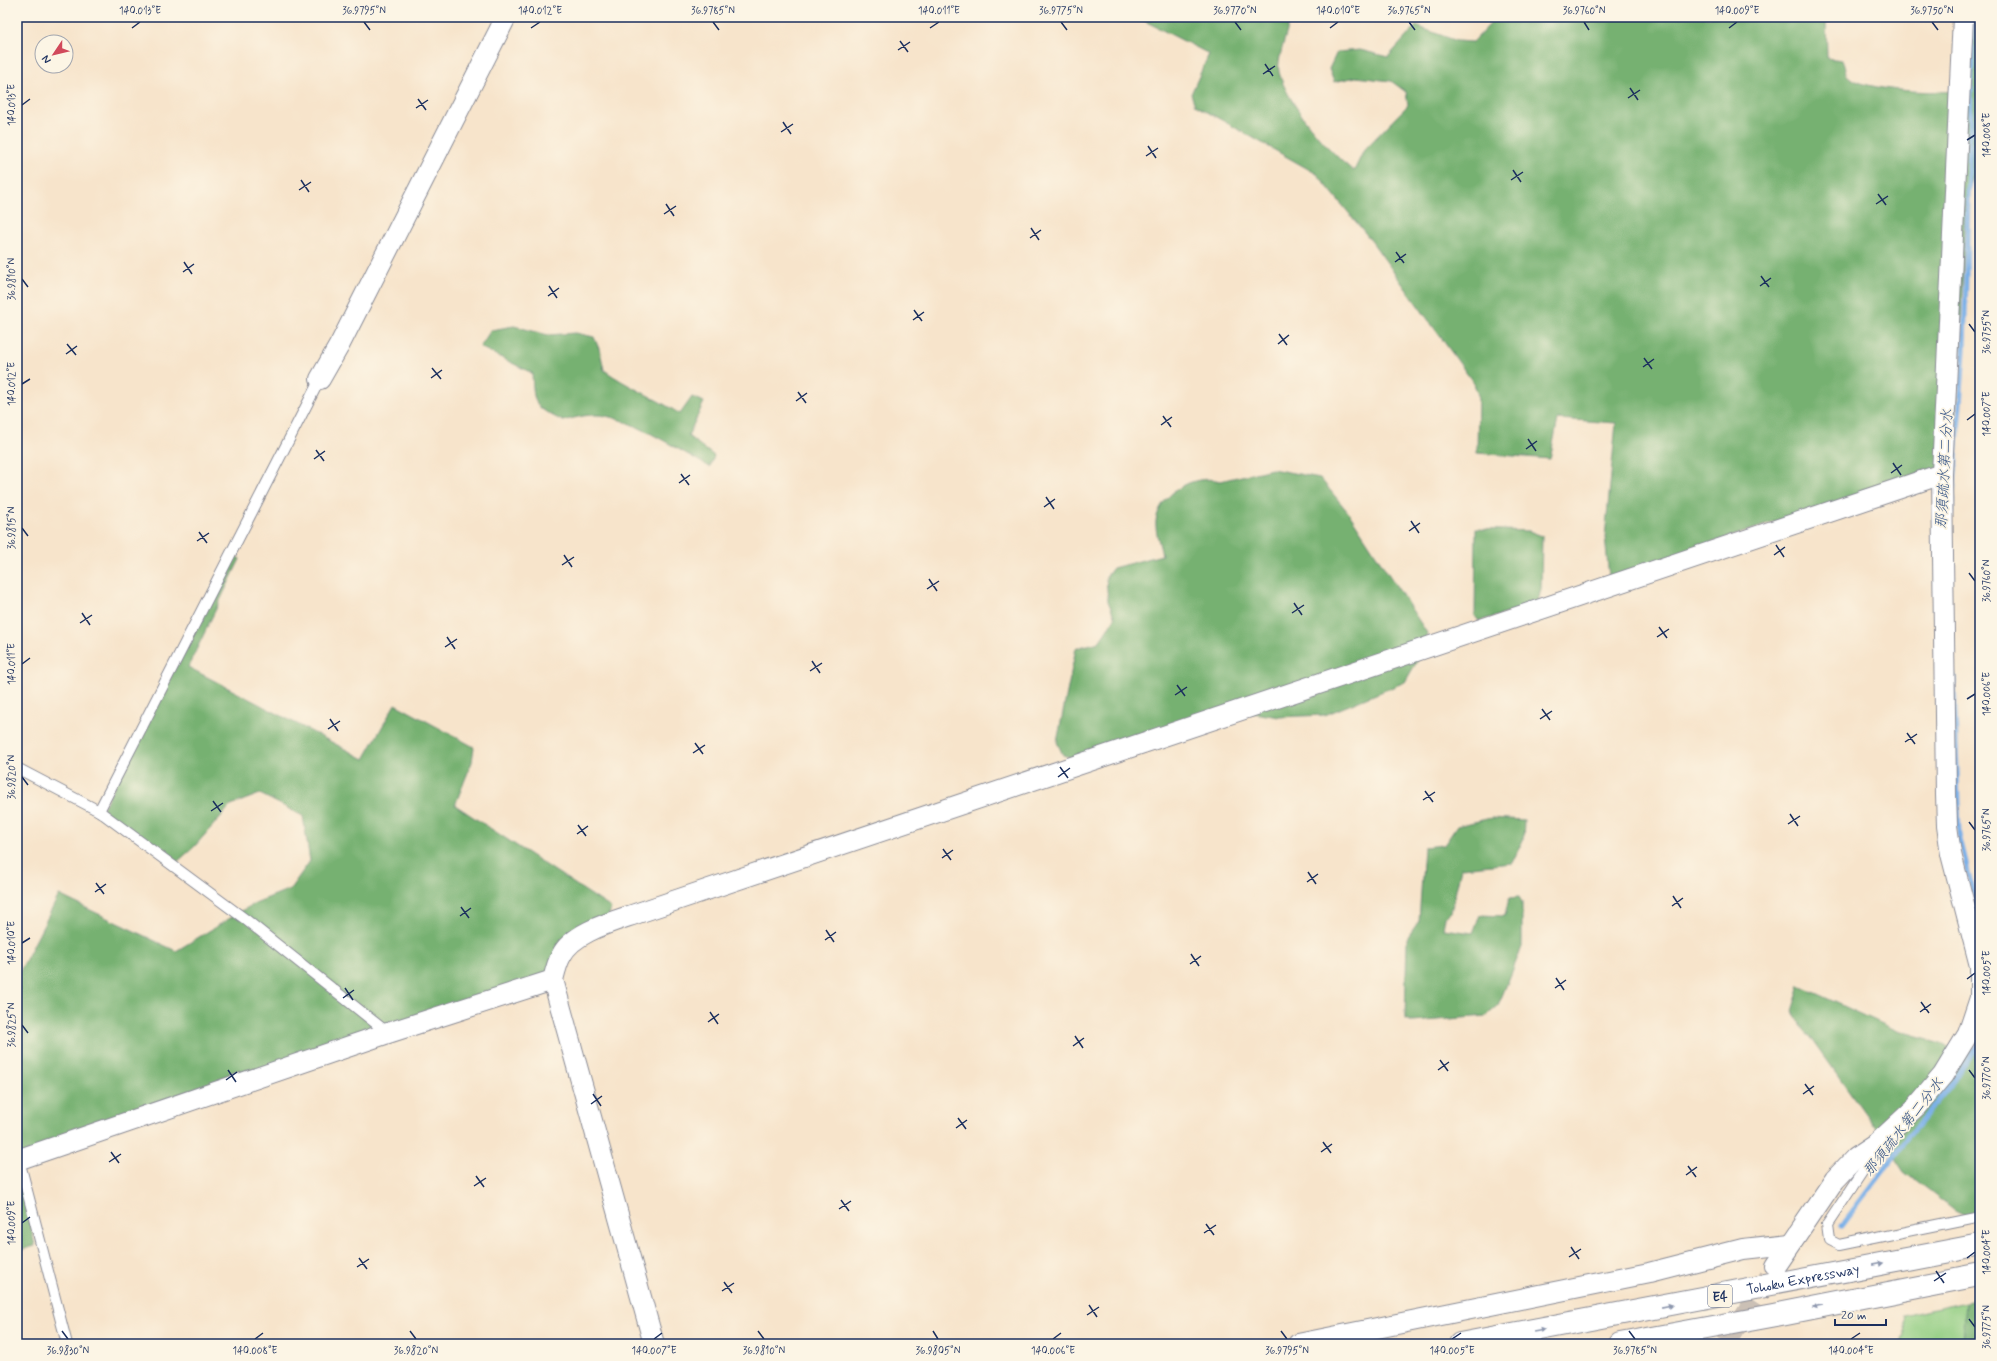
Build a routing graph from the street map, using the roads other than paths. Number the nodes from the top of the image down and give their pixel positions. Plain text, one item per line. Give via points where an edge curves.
1 (506, 17) edge
2 (1963, 17) edge
3 (320, 379) joint
4 (1942, 474) junction
5 (17, 768) edge
6 (100, 810) junction
7 (553, 980) junction
8 (388, 1033) junction
9 (1876, 1144) junction
10 (18, 1160) edge
11 (1980, 1216) edge
12 (1789, 1244) junction
13 (1980, 1245) edge
14 (1776, 1266) tunnel mouth
15 (1980, 1275) edge
16 (66, 1344) edge
17 (654, 1344) edge
18 (1298, 1344) edge
19 (1460, 1344) edge
20 (1620, 1344) edge

1 - 3 street
2 - 4 street
3 - 6 lane
4 - 7 street via 602,926 581,936 568,946 561,956
4 - 9 street via 1947,826 1951,854 1980,966 1980,998 1968,1034 1942,1075 1916,1107
5 - 6 lane
6 - 8 lane via 245,919
7 - 8 street
7 - 17 street
8 - 10 street
9 - 11 lane via 1868,1163 1827,1225 1829,1240 1838,1245
9 - 12 street via 1855,1158 1836,1179
10 - 16 lane
12 - 14 street
12 - 18 street via 1743,1249 1649,1273
19 -> 13 highway, Tohoku Expressway / E4
15 -> 20 highway, Tohoku Expressway / E4

